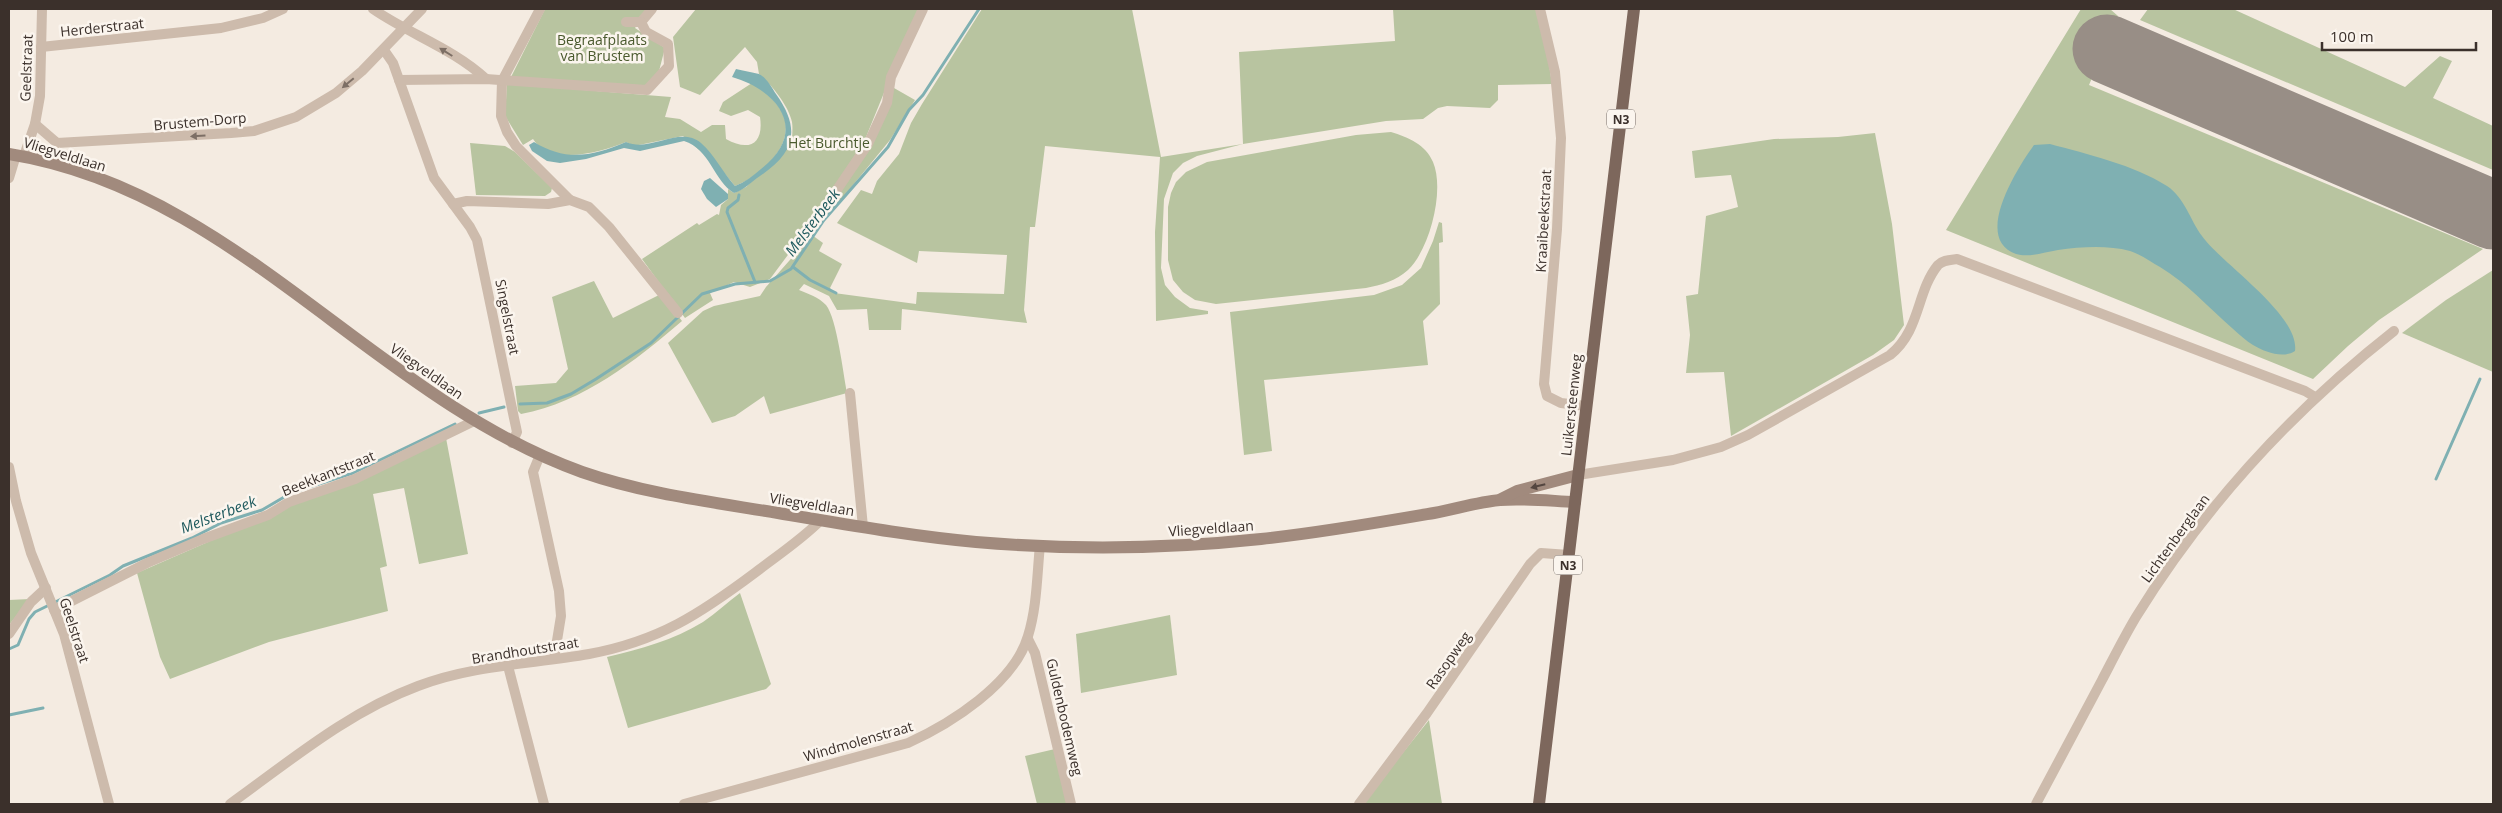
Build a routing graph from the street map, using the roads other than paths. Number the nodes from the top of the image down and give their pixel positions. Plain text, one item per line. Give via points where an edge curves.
1 (42, 9) edge
2 (283, 9) edge
3 (373, 9) edge
4 (422, 9) edge
5 (540, 9) edge
6 (652, 9) edge
7 (923, 9) edge
8 (1540, 9) edge
9 (1634, 9) edge
10 (626, 22) dead end
11 (642, 22) junction
12 (405, 27) junction
13 (41, 47) junction
14 (384, 50) junction
15 (486, 79) junction
16 (399, 80) junction
17 (502, 81) junction
18 (35, 124) junction
19 (16, 155) edge
20 (9, 178) edge
21 (570, 200) junction
22 (453, 204) junction
23 (800, 244) dead end
24 (678, 313) dead end
25 (2394, 331) dead end
26 (850, 393) dead end
27 (2315, 397) junction
28 (1586, 406) junction
29 (474, 421) junction
30 (512, 443) junction
31 (540, 455) junction
32 (9, 467) edge
33 (1578, 475) junction
34 (1499, 500) junction
35 (1575, 502) junction
36 (821, 520) junction
37 (863, 527) junction
38 (1040, 545) junction
39 (1569, 555) junction
40 (46, 588) junction
41 (52, 604) junction
42 (9, 634) edge
43 (1028, 639) junction
44 (554, 659) junction
45 (508, 666) junction
46 (109, 804) edge
47 (230, 804) edge
48 (544, 804) edge
49 (684, 804) edge
50 (1071, 804) edge
51 (1359, 804) edge
52 (1539, 804) edge
53 (2036, 804) edge

1 - 13 street, Geelstraat
2 - 13 street, Herderstraat via 263,18 221,28
3 - 12 street
4 - 12 street, Brustem-Dorp
5 - 17 street
6 - 11 street
7 - 23 street via 891,77 887,103 878,124
8 - 28 street, Kraaibeekstraat via 1555,72 1561,138 1544,384 1547,396 1561,403
9 - 28 main road, Luikersteenweg / N3
10 - 11 street
11 - 17 street via 646,32 668,44 669,66 647,90
12 - 14 street, Brustem-Dorp
15 -> 12 street
13 - 18 street, Geelstraat via 40,96
14 - 16 street, Singelstraat
14 -> 18 street, Brustem-Dorp via 320,104 296,117 254,131 57,143
15 - 16 street
15 - 17 street
16 - 22 street, Singelstraat via 434,178
17 - 21 street via 501,116 507,132 516,146
18 - 19 street, Geelstraat
19 - 20 street, Geelstraat
19 - 29 main road, Vliegveldlaan via 62,166 105,182 210,232
21 - 22 street via 548,204 467,201
21 - 24 street via 589,207 609,227
22 - 30 street, Singelstraat via 470,227 481,252 517,432
25 - 27 street, Lichtenberglaan
26 - 37 street, Vliegveldlaan
27 - 33 street via 1957,259 1939,265 1909,333 1890,355 1748,435 1706,451 1649,465
27 - 53 street, Lichtenberglaan via 2243,471 2174,558 2135,618
28 - 33 main road, Luikersteenweg / N3
29 - 30 main road, Vliegveldlaan
29 - 41 street, Beekkantstraat via 355,479 289,502 268,515 203,539
30 - 31 main road, Vliegveldlaan
31 - 36 main road, Vliegveldlaan via 639,489
31 - 44 street via 533,472 559,591 560,616
32 - 40 street, Geelstraat via 29,544
33 -> 34 main road, Vliegveldlaan via 1517,491
33 - 35 main road, Luikersteenweg / N3
34 - 35 main road, Vliegveldlaan
34 - 38 main road, Vliegveldlaan via 1335,530 1232,542 1112,547
35 - 39 main road, Luikersteenweg / N3
36 - 37 main road, Vliegveldlaan
36 - 44 street, Brandhoutstraat via 806,535 691,618 627,646
37 - 38 main road, Vliegveldlaan via 971,541
38 - 43 street, Windmolenstraat
39 - 51 street, Rasopweg via 1541,553 1530,564 1427,713
39 - 52 main road, Luikersteenweg / N3
40 - 41 street, Geelstraat
40 - 42 street via 31,602
41 - 46 street, Geelstraat via 64,634
43 - 49 street, Windmolenstraat via 1012,666 996,684 942,728 870,755
43 - 50 street, Guldenbodemweg via 1035,652
44 - 45 street, Brandhoutstraat
45 - 47 street, Brandhoutstraat via 420,685 377,704 333,730
45 - 48 street

